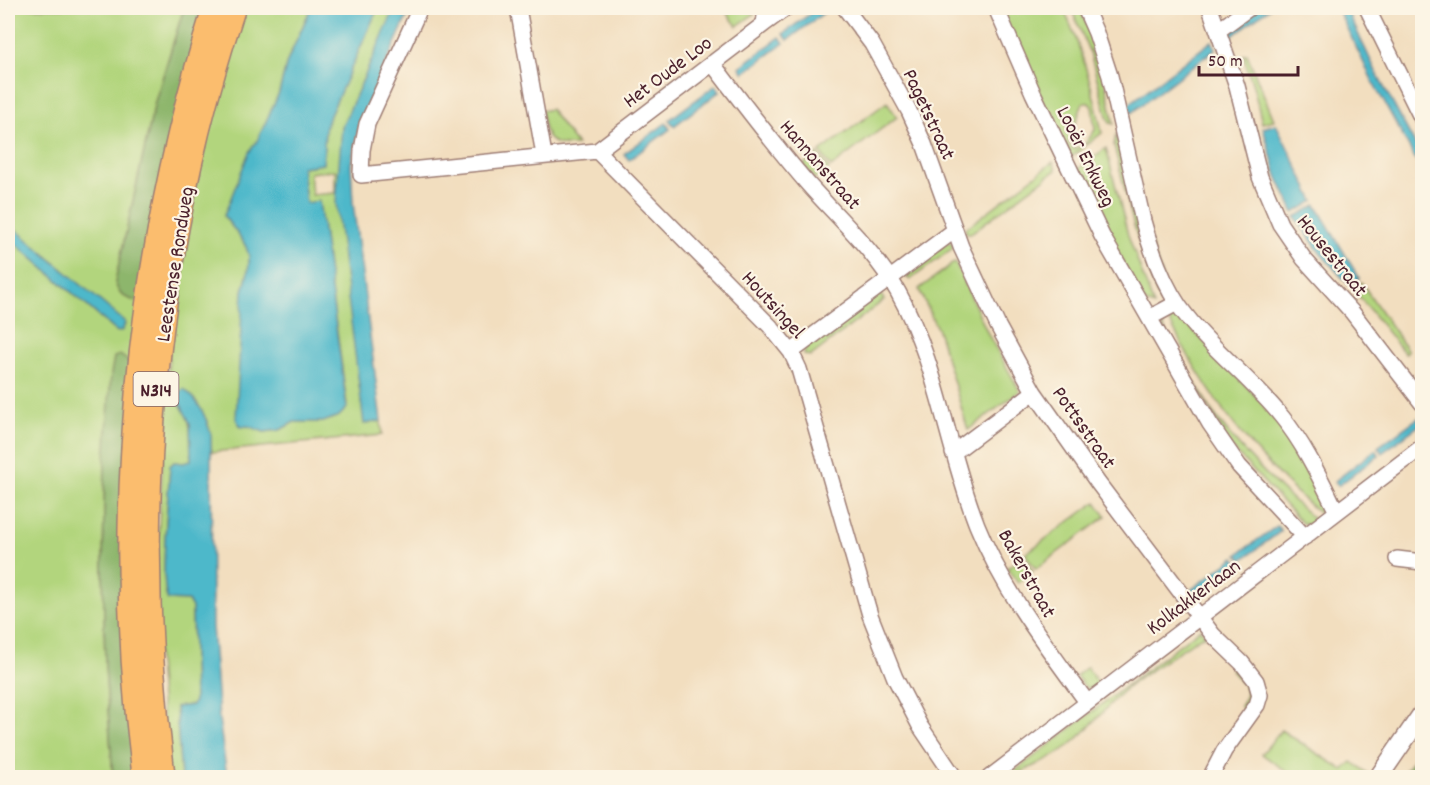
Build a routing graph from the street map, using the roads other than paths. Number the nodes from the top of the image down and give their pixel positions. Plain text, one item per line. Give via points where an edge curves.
1 (215, 8) edge
2 (233, 8) edge
3 (420, 8) edge
4 (518, 8) edge
5 (766, 8) edge
6 (786, 8) edge
7 (845, 8) edge
8 (996, 8) edge
9 (1085, 8) edge
10 (1210, 8) edge
11 (1249, 8) edge
12 (1366, 8) edge
13 (764, 24) junction
14 (1219, 30) junction
15 (712, 63) junction
16 (1422, 119) edge
17 (597, 151) junction
18 (543, 155) junction
19 (955, 230) junction
20 (961, 247) joint
21 (890, 279) junction
22 (899, 293) joint
23 (1177, 303) junction
24 (1149, 318) junction
25 (791, 352) junction
26 (1034, 392) junction
27 (1422, 403) edge
28 (1422, 447) edge
29 (953, 453) junction
30 (1337, 512) junction
31 (1305, 537) junction
32 (1397, 559) dead end
33 (1422, 562) edge
34 (1199, 617) junction
35 (1087, 702) junction
36 (1422, 714) edge
37 (145, 777) edge
38 (163, 777) edge
39 (955, 777) edge
40 (989, 777) edge
41 (1210, 777) edge
42 (1378, 777) edge

1 - 37 main road, Leestense Rondweg / N314 via 190,90 167,190 139,376 132,474 131,592
2 - 38 main road, Leestense Rondweg / N314 via 189,172 168,285 154,400 148,589
3 - 18 street via 367,124 361,175
4 - 18 street
5 - 13 street
6 - 13 street, Het Oude Loo
7 - 19 street, Pagetstraat via 872,44 909,111
8 - 24 street, Looër Enkweg via 1084,200
9 - 23 street, Looër Enkweg via 1110,76 1149,243
10 - 14 street, Housestraat
11 - 14 street
12 - 16 street
13 - 15 street, Het Oude Loo
14 - 27 street, Housestraat via 1260,177 1280,224
15 - 17 street, Het Oude Loo
15 - 21 street, Hannanstraat via 787,160
17 - 18 street
17 - 25 street, Houtsingel
19 - 20 street, Pagetstraat
19 - 21 street
20 - 26 street, Pottsstraat
21 - 22 street, Hannanstraat
21 - 25 street
22 - 29 street, Bakerstraat via 926,356
23 - 24 street
23 - 30 street, Looër Enkweg via 1284,419
24 - 31 street, Looër Enkweg via 1225,447
25 - 39 street, Houtsingel via 870,615 895,678 920,726
26 - 29 street
26 - 34 street, Pottsstraat
28 - 30 street, Kolkakkerlaan
29 - 35 street, Bakerstraat via 977,525 998,568 1034,629
30 - 31 street, Kolkakkerlaan
31 - 34 street, Kolkakkerlaan
32 - 33 street
34 - 35 street, Kolkakkerlaan
34 - 41 street, Pottsstraat via 1250,671 1260,695
35 - 40 street, Kolkakkerlaan
36 - 42 street

